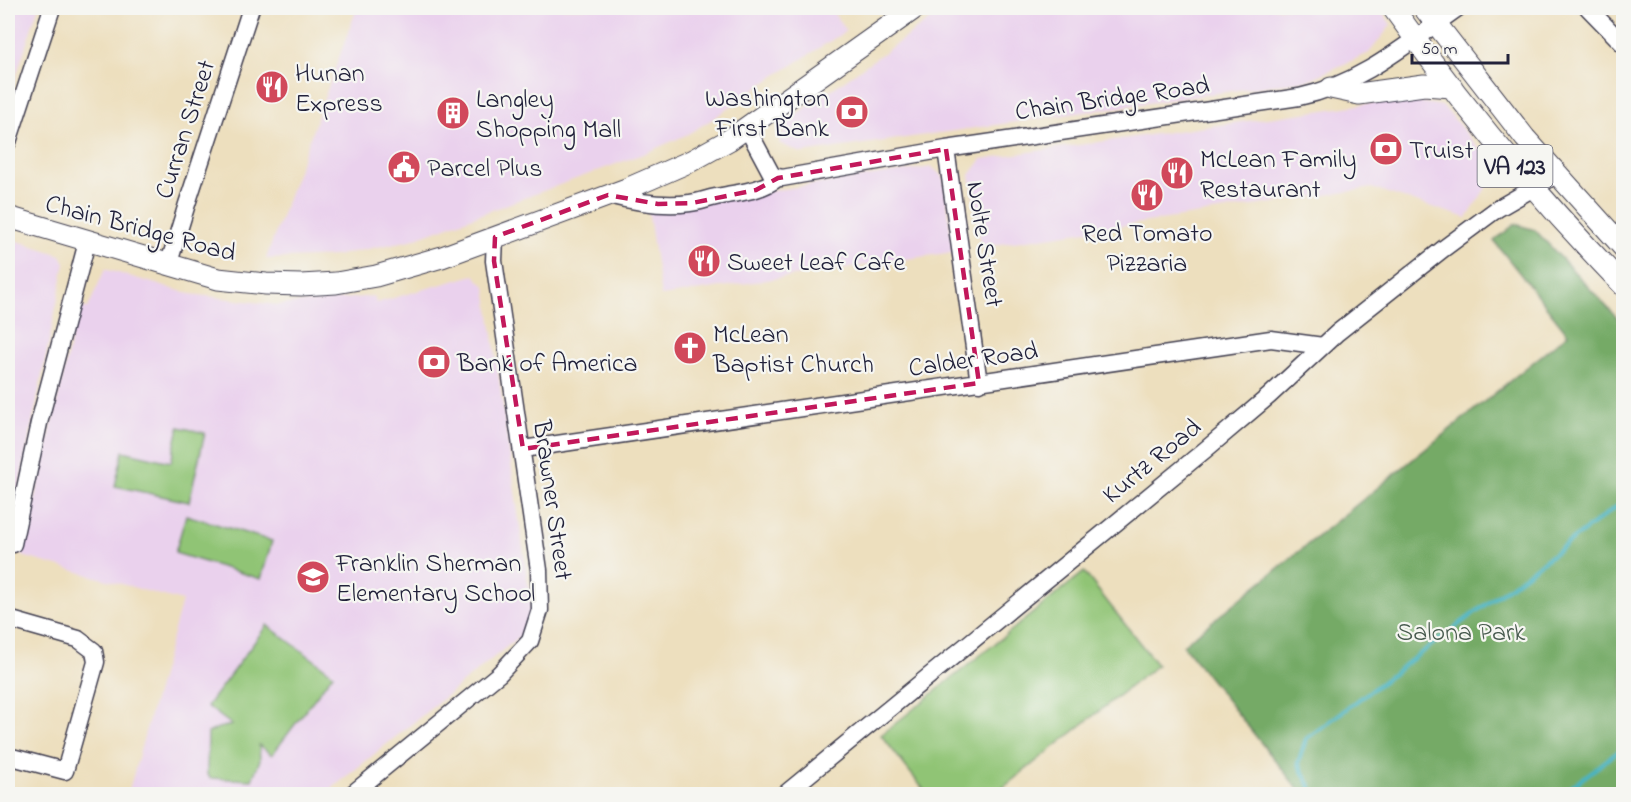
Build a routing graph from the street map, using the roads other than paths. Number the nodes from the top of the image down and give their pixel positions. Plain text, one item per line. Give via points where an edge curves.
1 (52, 8) edge
2 (251, 8) edge
3 (915, 8) edge
4 (1393, 8) edge
5 (1458, 8) edge
6 (1588, 8) edge
7 (1430, 15) edge
8 (1415, 38) junction
9 (1623, 45) edge
10 (1452, 87) junction
11 (1331, 88) junction
12 (747, 128) junction
13 (8, 142) edge
14 (946, 149) junction
15 (1556, 175) junction
16 (778, 178) junction
17 (1534, 188) junction
18 (608, 195) junction
19 (8, 218) edge
20 (495, 237) junction
21 (87, 242) junction
22 (1623, 248) edge
23 (168, 266) junction
24 (1623, 286) edge
25 (1323, 346) junction
26 (979, 383) junction
27 (523, 449) junction
28 (8, 543) edge
29 (8, 619) edge
30 (8, 756) edge
31 (369, 790) edge
32 (352, 795) edge
33 (785, 795) edge

1 - 13 street
2 - 23 street, Curran Street
3 - 12 main road, Chain Bridge Road
4 - 8 main road, VA 123
5 - 7 street, Chain Bridge Road
6 - 9 street
7 - 8 street, Chain Bridge Road
7 - 15 main road, VA 123
8 - 10 main road, VA 123
8 - 11 street, Chain Bridge Road via 1369,71
10 - 11 main road via 1419,85 1359,94
10 - 17 main road, VA 123
11 - 14 street, Chain Bridge Road via 1299,97
12 - 16 street via 771,173
12 - 18 main road, Chain Bridge Road via 684,165
14 - 16 street, Chain Bridge Road
14 - 26 street, Nolte Street
15 - 17 street, Kurtz Road
15 - 22 main road, VA 123
16 - 18 street, Chain Bridge Road via 756,190 698,201 658,204
17 - 24 main road, VA 123
17 - 25 street, Kurtz Road via 1473,225
18 - 20 main road, Chain Bridge Road
19 - 21 main road, Chain Bridge Road
20 - 23 main road, Chain Bridge Road via 403,269 319,284 233,281
20 - 27 street, Brawner Street via 495,261
21 - 23 main road, Chain Bridge Road
21 - 28 street via 39,423 13,544
25 - 26 street, Calder Road via 1271,339
25 - 33 street, Kurtz Road via 1205,450
26 - 27 street, Calder Road
27 - 31 street, Brawner Street via 541,593 530,641 499,674 404,751
29 - 30 street via 78,639 94,651 96,662 65,771
31 - 32 street, Brawner Street

